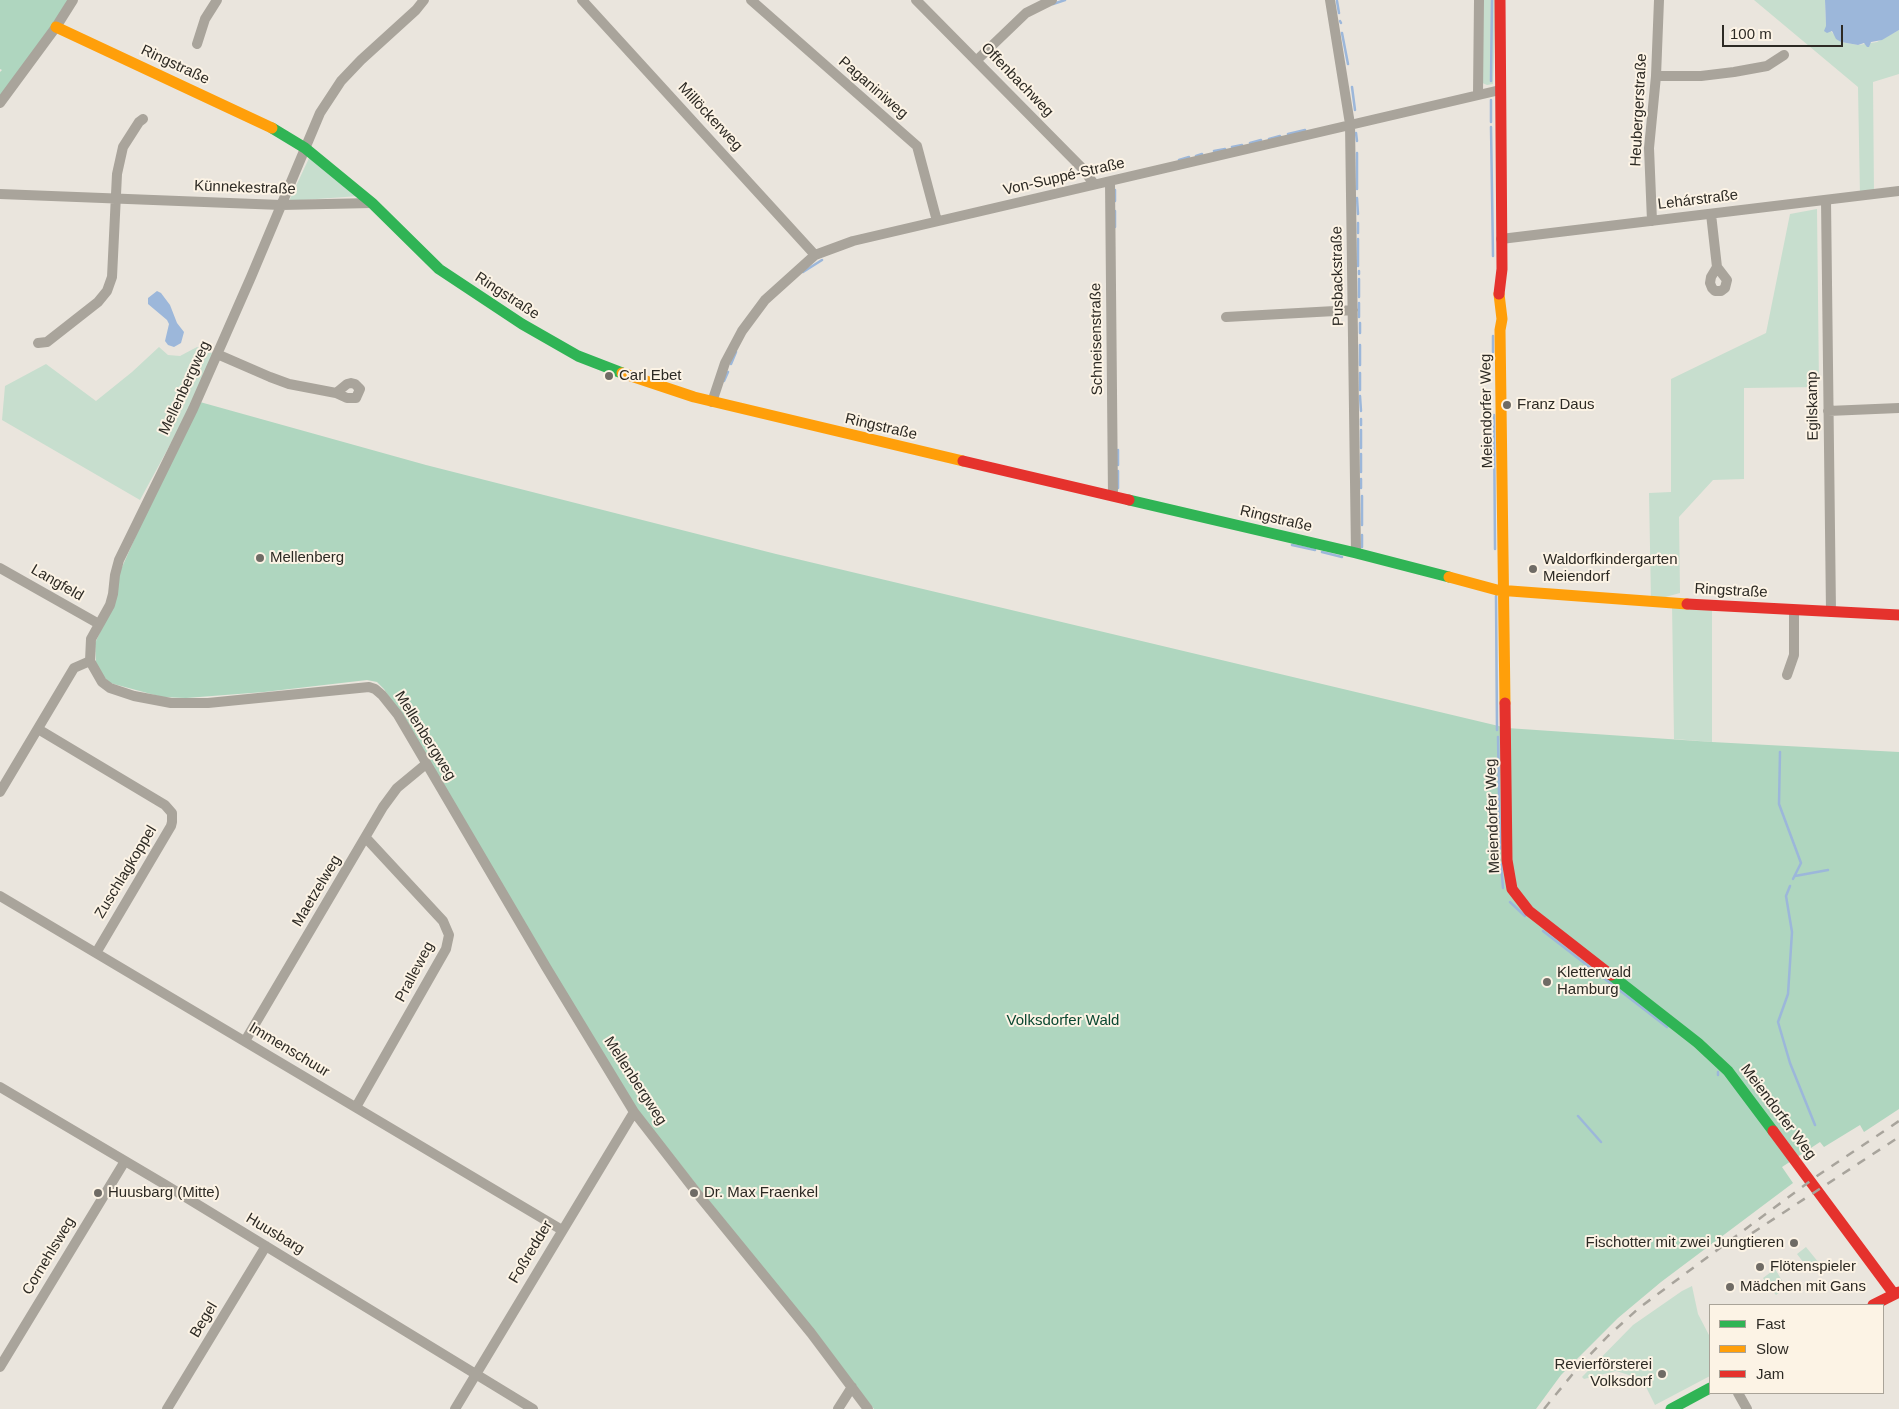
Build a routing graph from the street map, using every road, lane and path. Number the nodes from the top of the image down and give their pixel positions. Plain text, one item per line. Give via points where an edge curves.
1 (72, 0) edge
2 (217, 0) edge
3 (424, 0) edge
4 (582, 0) edge
5 (751, 0) edge
6 (916, 0) edge
7 (1052, 0) edge
8 (1330, 0) edge
9 (1479, 0) edge
10 (1500, 0) edge
11 (1659, 0) edge
12 (56, 27) junction
13 (197, 44) dead end
14 (1784, 55) dead end
15 (977, 60) junction
16 (1656, 76) junction
17 (1500, 90) junction
18 (1478, 94) junction
19 (0, 103) edge
20 (143, 120) dead end
21 (1350, 124) junction
22 (305, 148) junction
23 (1110, 182) junction
24 (1094, 184) junction
25 (1899, 191) edge
26 (0, 194) edge
27 (116, 198) junction
28 (1826, 200) junction
29 (372, 203) junction
30 (280, 205) junction
31 (1710, 214) junction
32 (1652, 221) junction
33 (937, 222) junction
34 (1501, 239) junction
35 (816, 254) junction
36 (1717, 266) dead end
37 (1353, 310) junction
38 (1226, 317) dead end
39 (38, 343) dead end
40 (217, 354) junction
41 (336, 393) dead end
42 (712, 402) junction
43 (1899, 408) edge
44 (1828, 412) junction
45 (1113, 496) junction
46 (1356, 554) junction
47 (0, 568) edge
48 (1503, 591) junction
49 (1794, 610) junction
50 (1831, 612) junction
51 (1899, 615) edge
52 (99, 624) junction
53 (90, 661) junction
54 (1787, 675) dead end
55 (38, 729) junction
56 (426, 764) junction
57 (0, 792) edge
58 (366, 838) junction
59 (0, 896) edge
60 (96, 952) junction
61 (245, 1042) junction
62 (0, 1087) edge
63 (356, 1107) junction
64 (634, 1112) junction
65 (124, 1161) junction
66 (562, 1230) junction
67 (266, 1246) junction
68 (1897, 1293) edge
69 (1875, 1304) edge
70 (0, 1367) edge
71 (476, 1375) junction
72 (852, 1387) junction
73 (1709, 1389) edge
74 (1739, 1394) edge
75 (167, 1409) edge
76 (455, 1409) edge
77 (533, 1409) edge
78 (838, 1409) edge
79 (868, 1409) edge
80 (1671, 1409) edge
81 (1747, 1409) edge

1 - 12 street
2 - 13 street via 205,19
3 - 22 street, Mellenbergweg via 341,81 320,113
4 - 35 street, Millöckerweg
5 - 33 street, Paganiniweg via 917,146
6 - 15 street, Offenbachweg
7 - 15 street via 1026,13
8 - 21 street, Pusbackstraße
9 - 18 street
10 - 17 street, Meiendorfer Weg
11 - 16 street, Heubergerstraße
12 - 19 street
12 - 22 street, Ringstraße via 223,104
14 - 16 street via 1767,66 1734,72
15 - 24 street, Offenbachweg
16 - 32 street, Heubergerstraße via 1649,148
17 - 18 street, Von-Suppé-Straße
17 - 34 street, Meiendorfer Weg
18 - 21 street, Von-Suppé-Straße
20 - 27 street via 123,147
21 - 23 street, Von-Suppé-Straße
21 - 37 street, Pusbackstraße
22 - 29 street, Ringstraße
22 - 30 street, Mellenbergweg
23 - 24 street, Von-Suppé-Straße
23 - 45 street, Schneisenstraße
24 - 33 street, Von-Suppé-Straße
25 - 28 street, Lehárstraße
26 - 27 street, Künnekestraße
27 - 30 street, Künnekestraße
27 - 39 street via 112,277 107,291 98,302 47,342
28 - 31 street, Lehárstraße
28 - 44 street, Egilskamp
29 - 30 street, Künnekestraße
29 - 42 street, Ringstraße via 439,269 522,324 578,356
30 - 40 street, Mellenbergweg
31 - 32 street, Lehárstraße
31 - 36 street
32 - 34 street, Lehárstraße
33 - 35 street, Von-Suppé-Straße via 854,241
34 - 48 street, Meiendorfer Weg via 1501,254 1491,296 1500,330
35 - 42 street, Von-Suppé-Straße via 765,300 742,331 725,363
37 - 38 street
37 - 46 street, Pusbackstraße
40 - 41 street via 289,384
40 - 52 street, Mellenbergweg via 119,560 110,605
42 - 45 street, Ringstraße
43 - 44 street
44 - 50 street, Egilskamp
45 - 46 street, Ringstraße
46 - 48 street, Ringstraße
47 - 52 street, Langfeld
48 - 49 street, Ringstraße
48 - 68 street, Meiendorfer Weg via 1507,860 1512,889 1529,911 1698,1043 1728,1071
49 - 50 street, Ringstraße
49 - 54 street via 1794,655
50 - 51 street, Ringstraße
52 - 53 street, Mellenbergweg via 91,639
53 - 55 street via 74,668
53 - 56 street, Mellenbergweg via 102,682 110,688 171,703 208,703 369,686 382,695 398,715
55 - 57 street
55 - 60 street, Zuschlagkoppel via 165,805 172,813 171,826
56 - 58 street, Maetzelweg via 397,788
56 - 64 street, Mellenbergweg
58 - 61 street, Maetzelweg
58 - 63 street, Pralleweg via 443,921 449,935 446,949
59 - 60 street, Immenschuur
60 - 61 street, Immenschuur
61 - 63 street, Immenschuur
62 - 65 street, Huusbarg
63 - 66 street, Immenschuur
64 - 66 street, Foßredder
64 - 72 street, Mellenbergweg
65 - 67 street, Huusbarg
65 - 70 street, Cornehlsweg
66 - 71 street, Foßredder
67 - 71 street, Huusbarg
67 - 75 street, Begel
68 - 69 street
71 - 76 street, Foßredder
71 - 77 street, Huusbarg
72 - 78 street
72 - 79 street, Mellenbergweg
73 - 80 street
74 - 81 street

